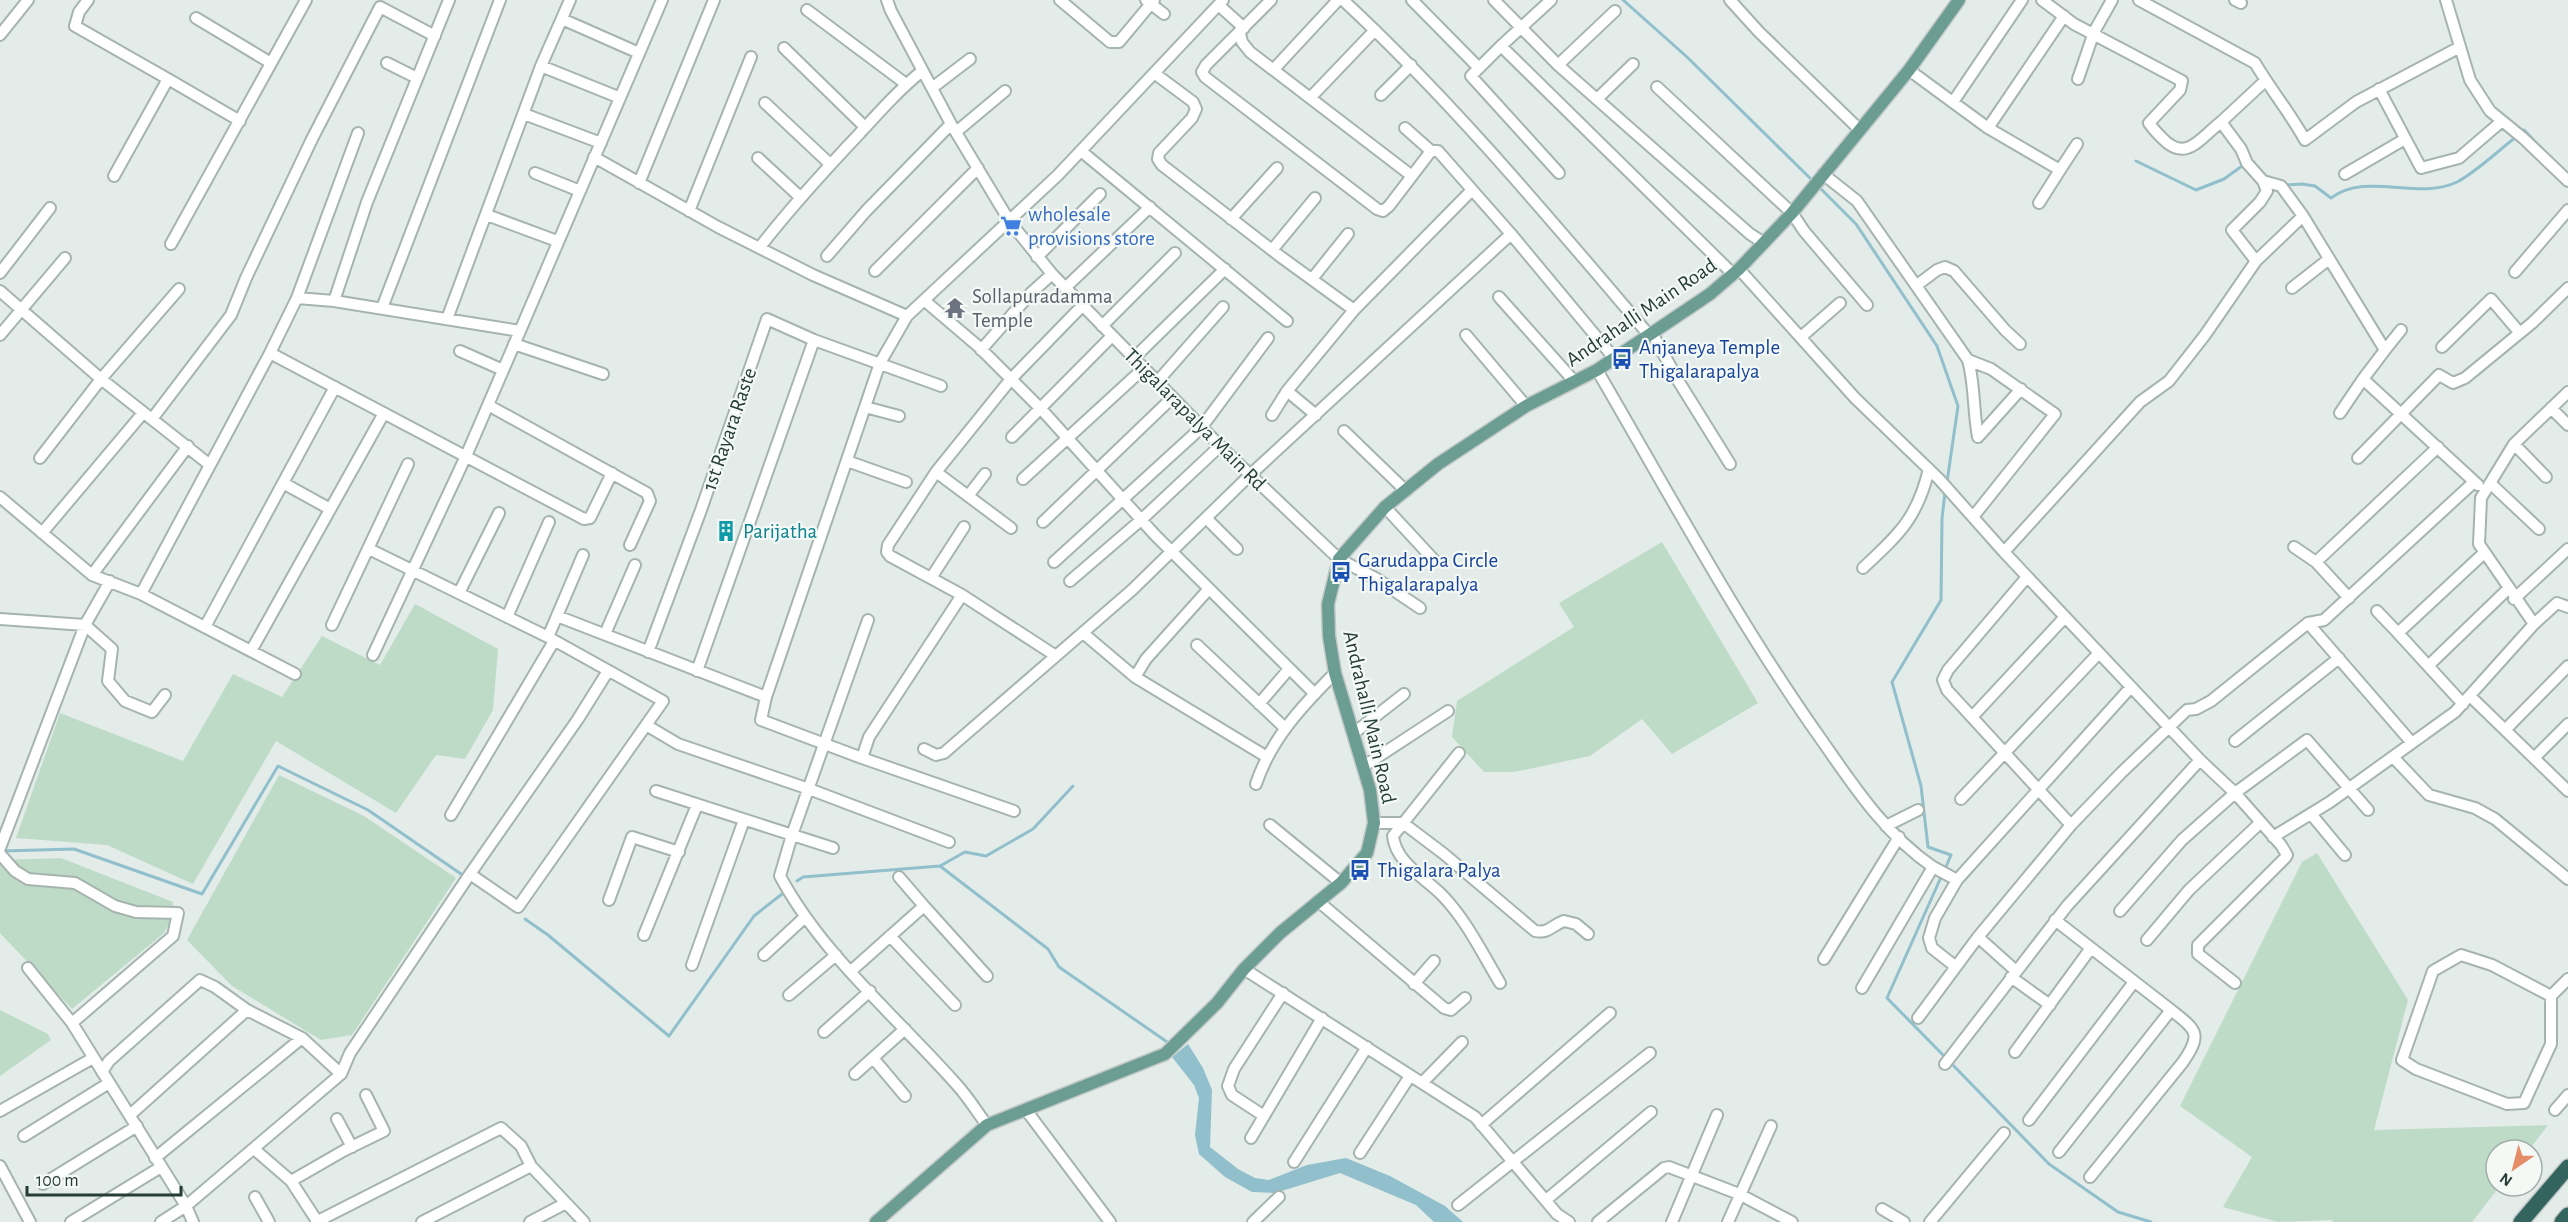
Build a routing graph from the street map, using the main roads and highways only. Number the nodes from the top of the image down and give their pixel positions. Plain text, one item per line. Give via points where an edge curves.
1 (1959, 0) edge
2 (2568, 1167) edge
3 (2568, 1215) edge
4 (876, 1222) edge
5 (2521, 1222) edge
6 (2562, 1222) edge

1 - 4 main road, Andrahalli Main Road via 1909,70 1792,213 1736,271 1710,294 1597,370 1526,406 1438,464 1385,507 1339,559 1328,604 1329,636 1335,673 1370,790 1374,823 1367,853 1341,883 1280,933 1244,969 1217,1004 1165,1054 987,1125
2 - 5 highway
3 - 6 highway

